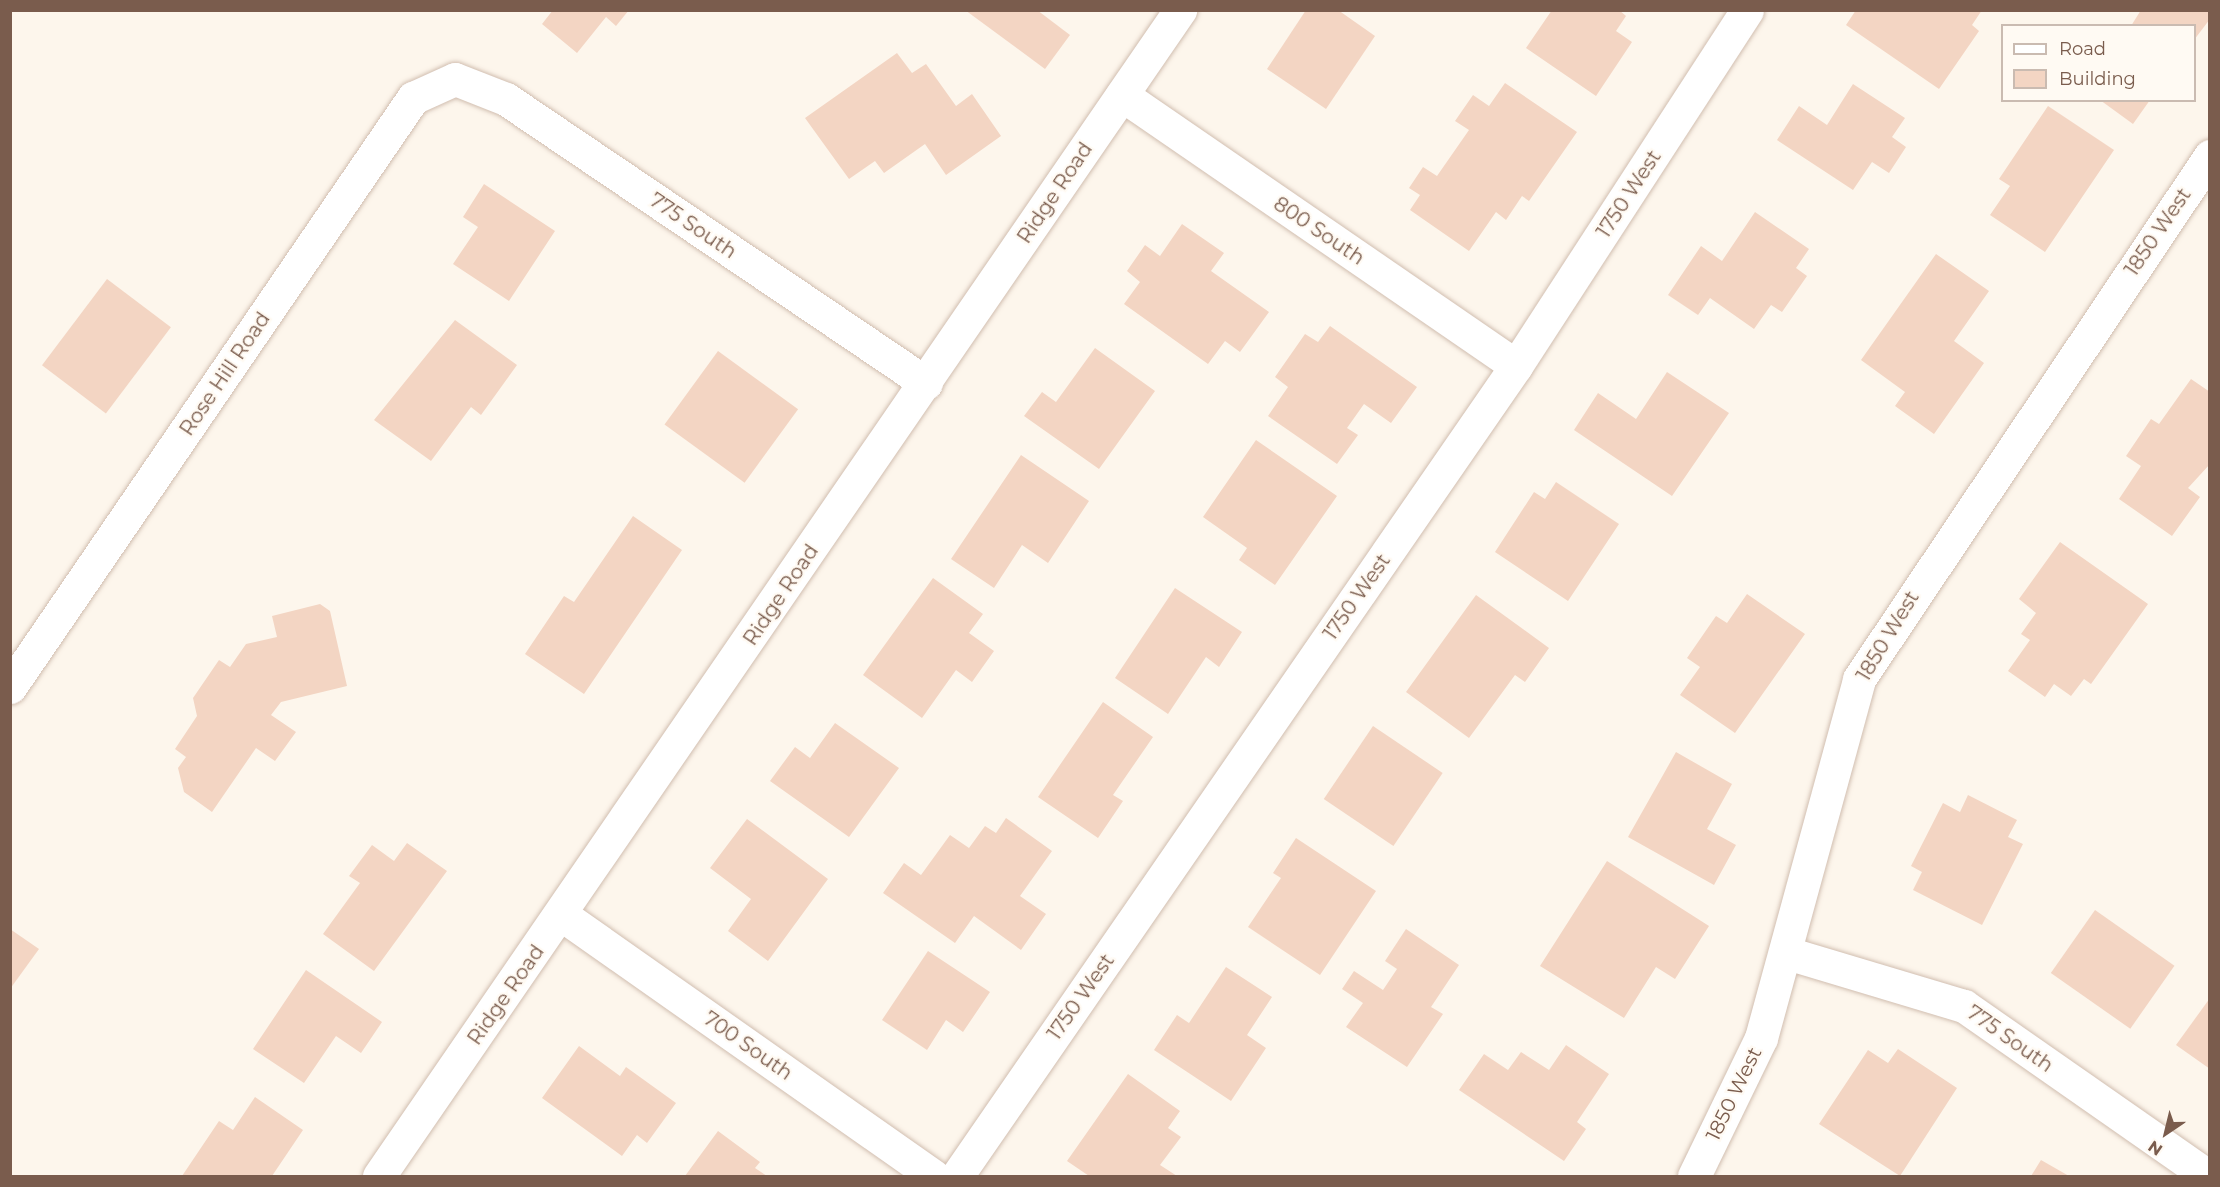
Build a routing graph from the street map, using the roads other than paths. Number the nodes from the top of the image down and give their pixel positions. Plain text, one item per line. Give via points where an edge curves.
1 (1180, 10) edge
2 (1747, 10) edge
3 (455, 79) joint
4 (1122, 95) junction
5 (2210, 156) edge
6 (1516, 366) junction
7 (926, 384) junction
8 (10, 687) edge
9 (562, 915) junction
10 (1787, 953) junction
11 (379, 1176) edge
12 (934, 1176) edge
13 (957, 1176) edge
14 (1694, 1176) edge
15 (2208, 1176) edge

1 - 4 street, Ridge Road
2 - 6 street, 1750 West
3 - 7 street, 775 South via 506,99
3 - 8 street, Rose Hill Road via 413,98
4 - 6 street, 800 South
4 - 7 street, Ridge Road
5 - 10 street, 1850 West via 1859,679
6 - 13 street, 1750 West
7 - 9 street, Ridge Road
9 - 11 street, Ridge Road
9 - 12 street, 700 South
10 - 14 street, 1850 West via 1761,1038
10 - 15 street, 775 South via 1964,1005

